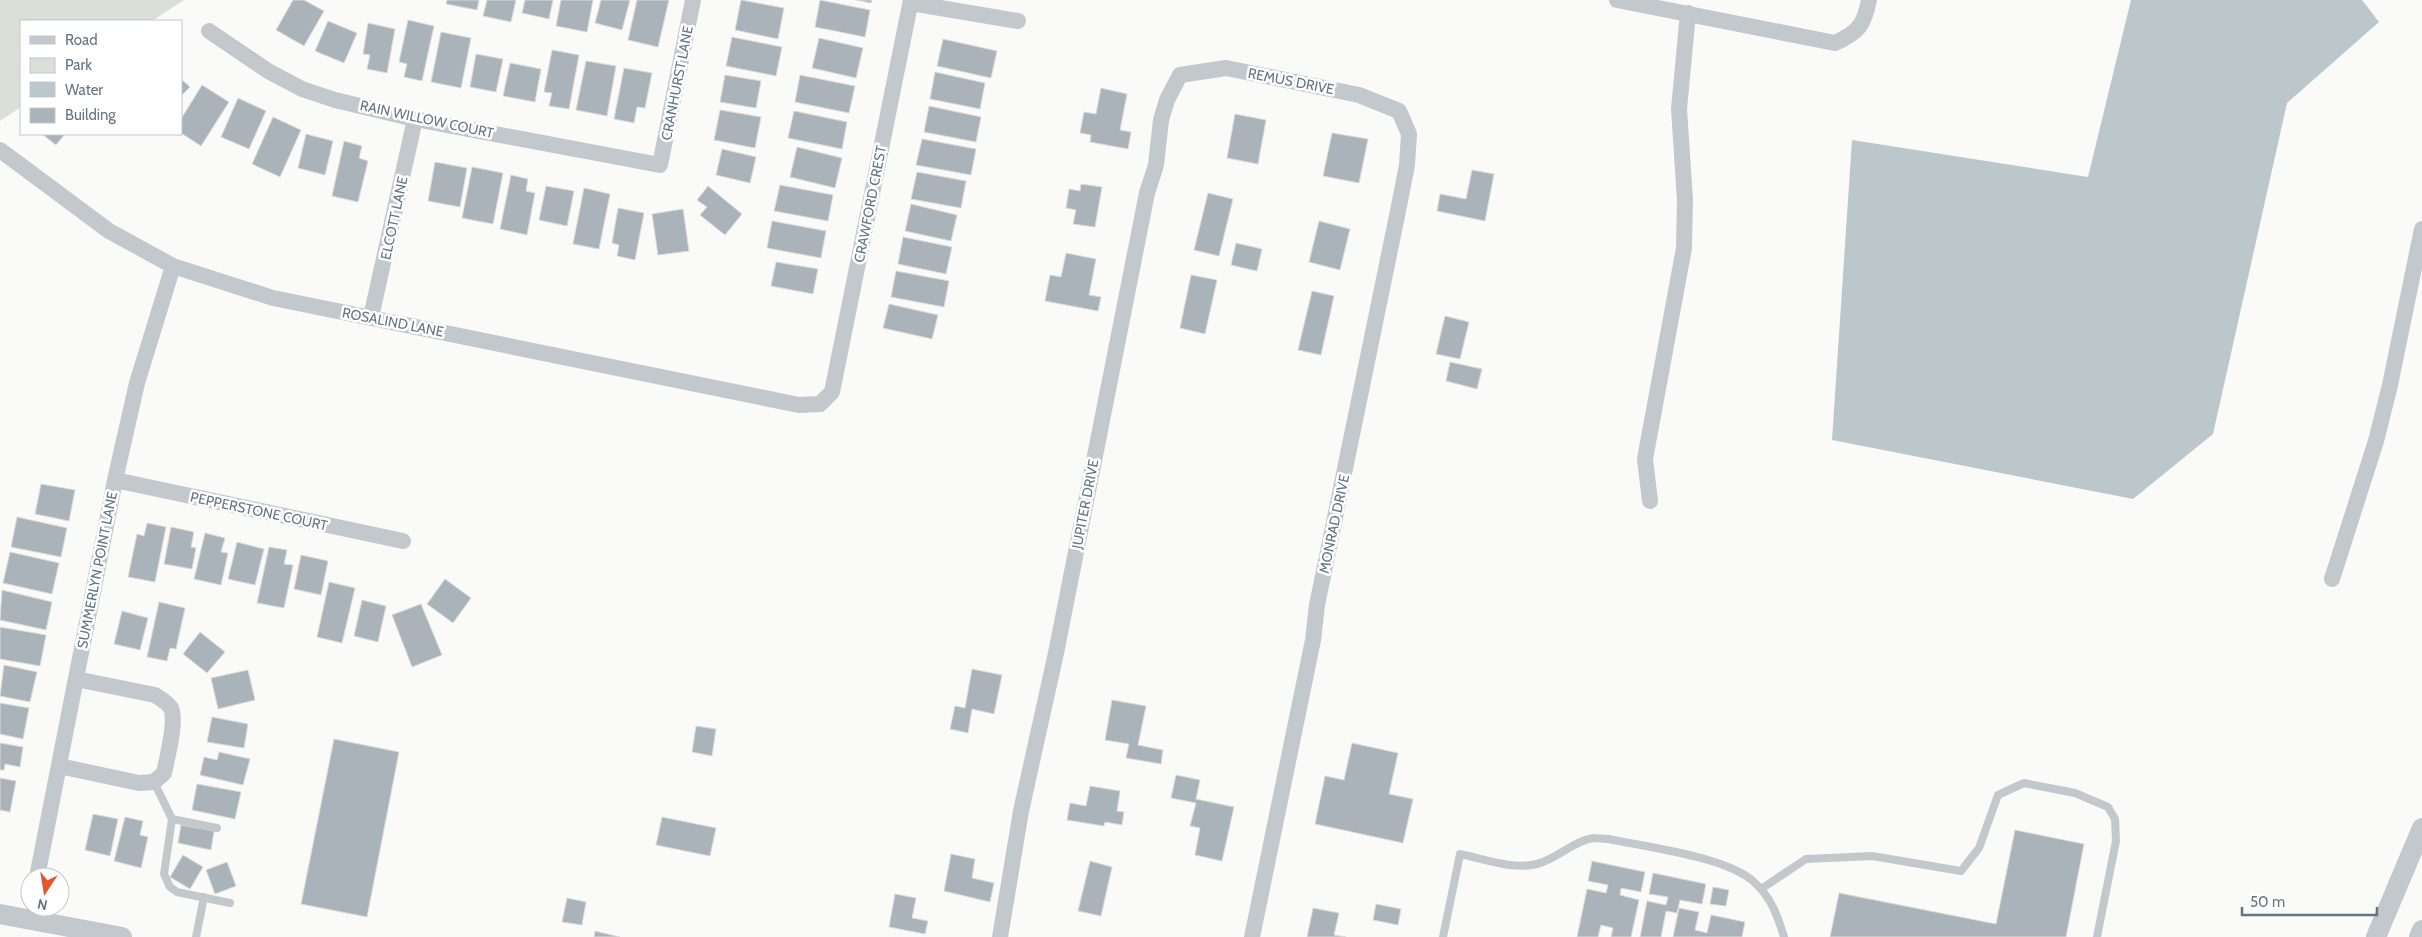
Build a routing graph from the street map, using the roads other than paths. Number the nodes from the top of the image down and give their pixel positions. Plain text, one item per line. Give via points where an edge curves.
1 (693, 0) edge
2 (1617, 0) edge
3 (1869, 0) edge
4 (911, 1) edge
5 (1688, 13) junction
6 (1018, 21) dead end
7 (209, 32) dead end
8 (1180, 75) joint
9 (1399, 113) joint
10 (415, 119) junction
11 (2, 156) edge
12 (660, 165) joint
13 (2422, 229) edge
14 (173, 266) junction
15 (371, 317) junction
16 (820, 404) joint
17 (115, 480) junction
18 (1650, 501) dead end
19 (404, 541) dead end
20 (2332, 579) dead end
21 (76, 679) junction
22 (59, 766) junction
23 (154, 782) junction
24 (172, 819) junction
25 (217, 828) dead end
26 (2422, 828) edge
27 (39, 867) edge
28 (1761, 890) junction
29 (204, 897) junction
30 (230, 903) dead end
31 (20, 913) edge
32 (0, 914) edge
33 (44, 917) edge
34 (2422, 930) edge
35 (111, 936) edge
36 (196, 937) edge
37 (1000, 937) edge
38 (1252, 937) edge
39 (1444, 937) edge
40 (1784, 937) edge
41 (2097, 937) edge
42 (2376, 937) edge
43 (2419, 937) edge

1 - 12 street, CRANHURST LANE
2 - 5 street
3 - 5 street via 1865,20 1853,35 1836,43
4 - 6 street
4 - 16 street, CRAWFORD CREST via 832,392
5 - 18 street via 1679,109 1685,200 1684,248 1645,459
7 - 10 street, RAIN WILLOW COURT via 302,89
8 - 9 street, REMUS DRIVE via 1226,68 1359,95
8 - 37 street, JUPITER DRIVE via 1161,120 1156,165 1147,193 1056,653 1021,811
9 - 38 street, MONRAD DRIVE via 1409,134 1407,165 1316,605 1313,640
10 - 12 street, RAIN WILLOW COURT
10 - 15 street, ELCOTT LANE
11 - 14 street, ROSALIND LANE via 109,231
13 - 20 street via 2376,441
14 - 15 street, ROSALIND LANE via 272,298
14 - 17 street, SUMMERLYN POINT LANE via 137,383
15 - 16 street, ROSALIND LANE via 799,405
17 - 19 street, PEPPERSTONE COURT
17 - 21 street, SUMMERLYN POINT LANE
21 - 22 street, SUMMERLYN POINT LANE
21 - 23 street via 166,701 172,709 173,720 164,773
22 - 23 street via 140,783
22 - 27 street, SUMMERLYN POINT LANE
23 - 24 lane
24 - 25 lane
24 - 29 lane via 164,874 166,881 177,892
26 - 42 street
28 - 39 lane via 1736,869 1609,839 1593,838 1554,859 1535,865 1512,865 1460,854
28 - 40 lane via 1777,915
28 - 41 lane via 1806,859 1872,856 1961,871 1979,848 1998,794 2024,782 2075,793 2108,807 2115,819 2116,842
29 - 30 lane
29 - 36 lane
31 - 32 street
33 - 35 street
34 - 43 street

